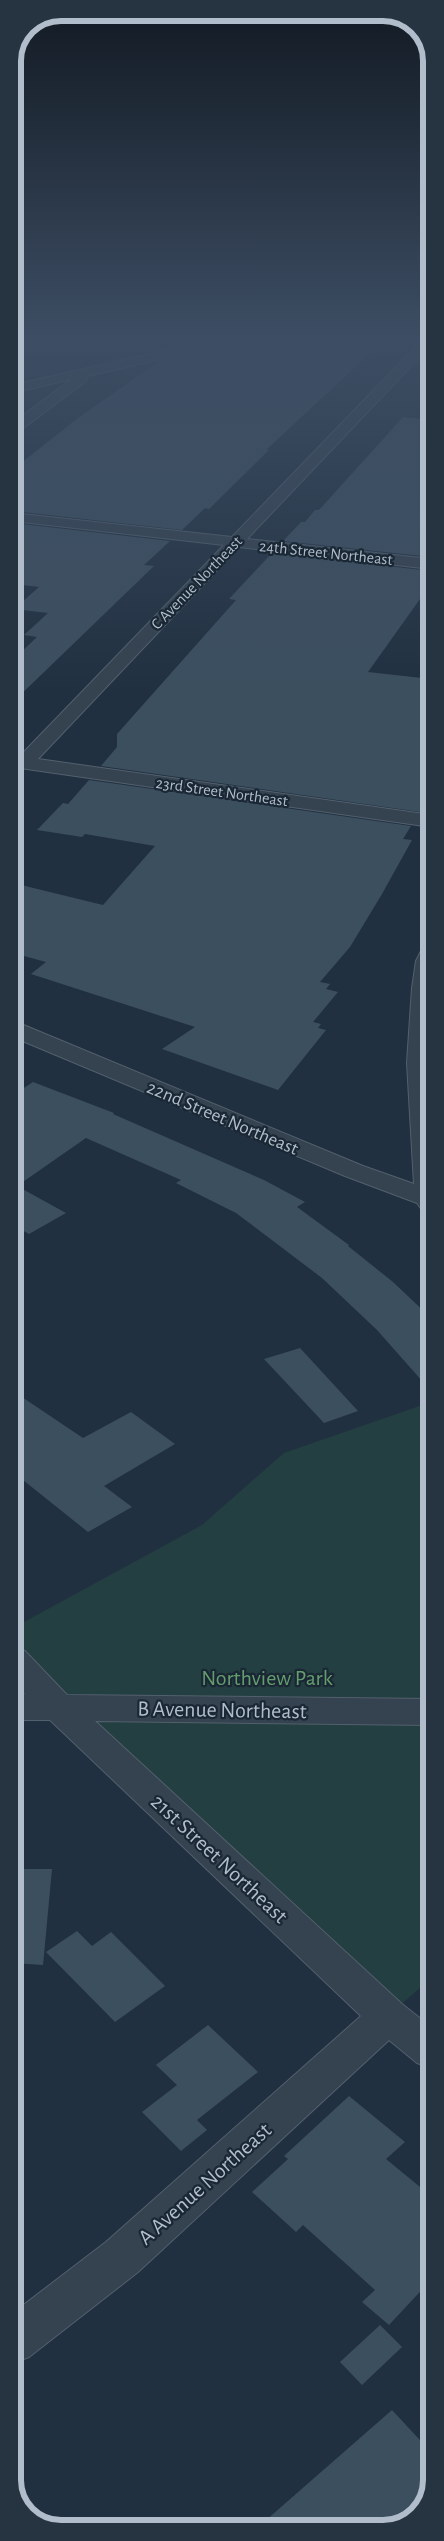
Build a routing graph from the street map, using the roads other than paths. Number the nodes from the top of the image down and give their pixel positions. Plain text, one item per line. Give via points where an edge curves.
1 (317, 457) edge
2 (21, 518) edge
3 (235, 542) junction
4 (422, 563) edge
5 (21, 759) edge
6 (21, 761) edge
7 (422, 820) edge
8 (422, 999) edge
9 (21, 1033) edge
10 (422, 1106) edge
11 (422, 1198) edge
12 (22, 1669) edge
13 (22, 1707) edge
14 (58, 1707) junction
15 (423, 1712) edge
16 (388, 2016) junction
17 (423, 2044) edge
18 (22, 2334) edge

1 - 3 street, C Avenue Northeast
2 - 3 street, 24th Street Northeast
3 - 4 street, 24th Street Northeast
3 - 5 street, C Avenue Northeast
6 - 7 street, 23rd Street Northeast
8 - 10 street via 419,1062
9 - 11 street, 22nd Street Northeast
12 - 14 street, 21st Street Northeast
13 - 14 street, B Avenue Northeast
14 - 15 street, B Avenue Northeast
14 - 16 street, 21st Street Northeast
16 - 17 street, 21st Street Northeast
16 - 18 street, A Avenue Northeast via 122,2257

